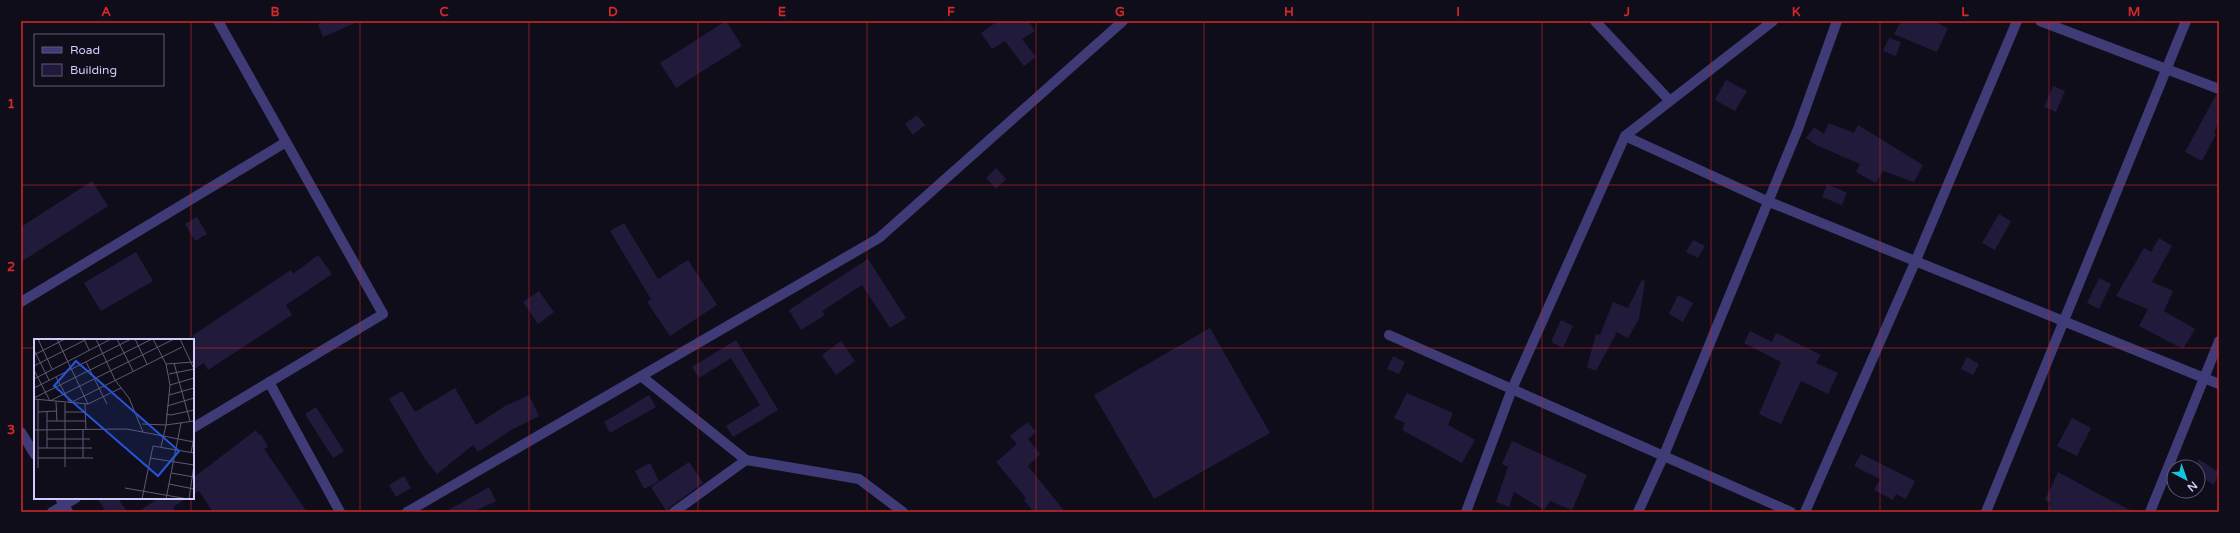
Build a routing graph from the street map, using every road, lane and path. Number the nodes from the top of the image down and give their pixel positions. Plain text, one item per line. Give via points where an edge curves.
1 (218, 21) edge
2 (1123, 21) edge
3 (1595, 21) edge
4 (1774, 21) edge
5 (1837, 21) edge
6 (2017, 21) edge
7 (2040, 21) edge
8 (2186, 21) edge
9 (2166, 69) junction
10 (2219, 89) edge
11 (1670, 101) junction
12 (1625, 136) junction
13 (286, 142) junction
14 (1767, 201) junction
15 (1916, 260) junction
16 (21, 302) edge
17 (2063, 319) junction
18 (1389, 336) dead end
19 (2219, 341) edge
20 (641, 376) junction
21 (2204, 377) junction
22 (270, 382) junction
23 (2219, 384) edge
24 (1512, 389) junction
25 (194, 427) edge
26 (21, 432) edge
27 (34, 454) edge
28 (1664, 455) junction
29 (746, 460) junction
30 (74, 499) edge
31 (64, 505) edge
32 (52, 512) edge
33 (340, 512) edge
34 (407, 512) edge
35 (674, 512) edge
36 (903, 512) edge
37 (1466, 512) edge
38 (1638, 512) edge
39 (1791, 512) edge
40 (1805, 512) edge
41 (1986, 512) edge
42 (2150, 512) edge

1 - 13 street
2 - 20 street via 879,238
3 - 11 street
4 - 11 street
5 - 14 street via 1798,129
6 - 15 street
7 - 9 street
8 - 9 street
9 - 10 street
9 - 17 street
11 - 12 street
12 - 14 street
12 - 24 street
13 - 16 street
13 - 22 street via 383,314
14 - 15 street
14 - 28 street
15 - 17 street
15 - 40 street
17 - 21 street
17 - 41 street
18 - 24 street
19 - 21 street
20 - 29 street
20 - 34 street
21 - 23 street
21 - 42 street
22 - 25 street
22 - 33 street
24 - 28 street
24 - 37 street
26 - 27 street
28 - 38 street
28 - 39 street
29 - 35 street
29 - 36 street via 859,479
30 - 31 street
31 - 32 street

